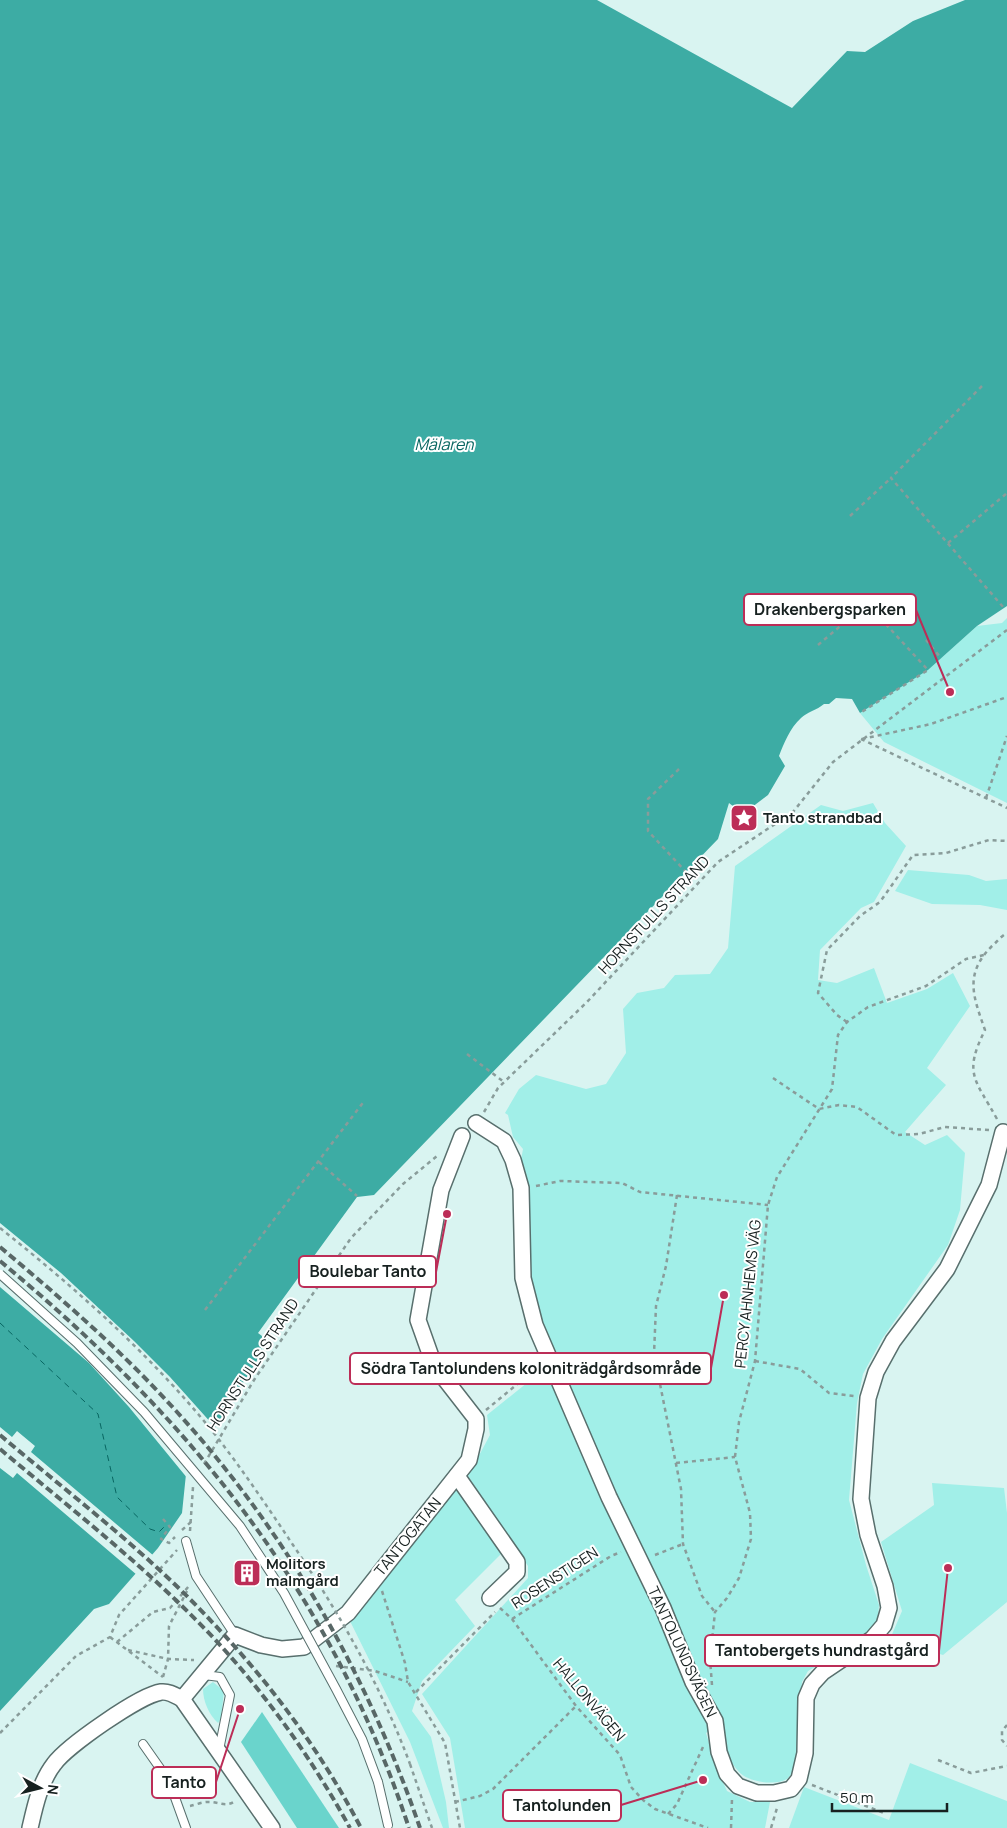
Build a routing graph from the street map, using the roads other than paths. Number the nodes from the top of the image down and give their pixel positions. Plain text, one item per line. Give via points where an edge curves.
1 (476, 1123) joint
2 (1003, 1132) road end
3 (462, 1136) joint
4 (0, 1274) edge
5 (457, 1476) junction
6 (186, 1541) road end
7 (495, 1603) road end
8 (235, 1635) junction
9 (200, 1676) junction
10 (182, 1699) junction
11 (143, 1744) dead end
12 (219, 1752) junction
13 (388, 1825) dead end
14 (30, 1828) edge
15 (186, 1828) edge
16 (272, 1828) edge

1 - 2 street, TANTOLUNDSVÄGEN via 504,1141 513,1160 521,1188 523,1278 535,1325 609,1498 663,1608 692,1682 715,1721 719,1752 727,1774 738,1786 757,1793 791,1789 799,1779 805,1753 806,1698 812,1684 823,1672 872,1639 884,1625 889,1608 885,1586 868,1535 861,1499 865,1415 876,1372 893,1341 947,1269 989,1185
1 - 3 lane
3 - 5 street, TANTOGATAN via 441,1190 418,1320 434,1365 476,1419 468,1460
4 - 13 lane, bridge via 77,1343 137,1405 240,1526 284,1592 362,1739 378,1782
5 - 7 street via 517,1562 517,1572
5 - 8 street, TANTOGATAN via 348,1613 304,1647 282,1649
6 - 8 lane via 196,1576
8 - 9 street
9 - 10 street
9 - 12 lane via 220,1677 230,1694
10 - 12 street
10 - 14 street via 163,1684 69,1748 53,1765 38,1794
11 - 15 lane via 169,1782
12 - 16 street

